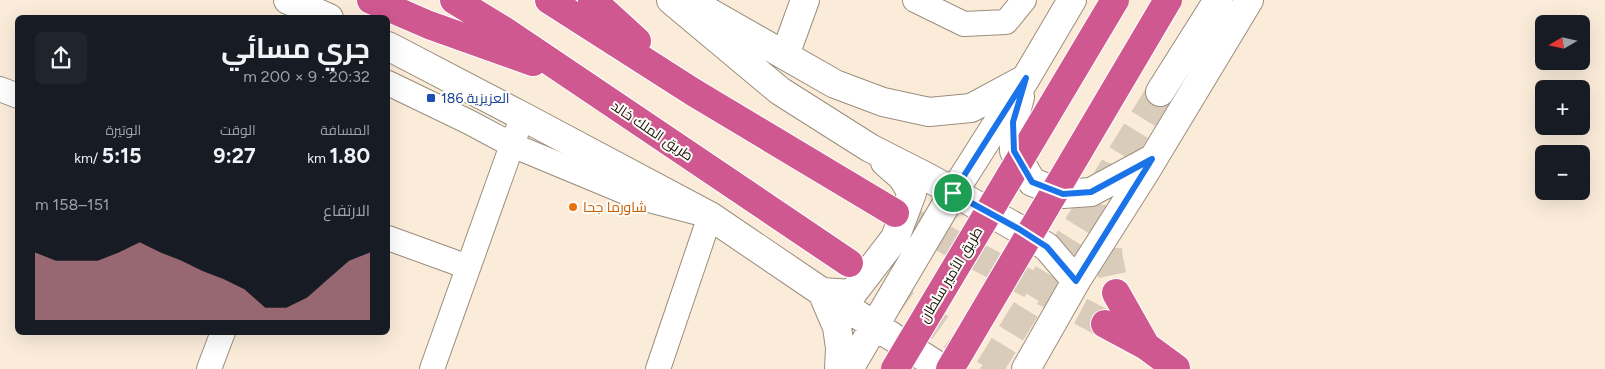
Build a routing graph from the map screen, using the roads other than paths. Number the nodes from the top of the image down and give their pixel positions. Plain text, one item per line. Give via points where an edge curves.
1 (288, 0) edge
2 (372, 0) edge
3 (454, 0) edge
4 (550, 0) edge
5 (592, 0) edge
6 (671, 0) edge
7 (688, 0) edge
8 (805, 0) edge
9 (915, 0) edge
10 (1024, 0) edge
11 (1072, 0) edge
12 (1115, 0) edge
13 (1168, 0) edge
14 (1218, 0) edge
15 (1249, 0) edge
16 (322, 15) edge
17 (390, 47) edge
18 (785, 54) junction
19 (566, 73) junction
20 (1026, 78) junction
21 (390, 84) edge
22 (0, 89) edge
23 (693, 92) junction
24 (1160, 92) tunnel mouth
25 (15, 95) edge
26 (522, 116) junction
27 (512, 145) junction
28 (870, 148) junction
29 (1152, 159) junction
30 (953, 193) junction
31 (895, 213) tunnel mouth
32 (710, 216) junction
33 (390, 239) edge
34 (849, 263) tunnel mouth
35 (468, 267) junction
36 (1076, 281) junction
37 (822, 292) junction
38 (1116, 293) tunnel mouth
39 (1105, 324) tunnel mouth
40 (874, 327) junction
41 (222, 335) edge
42 (1146, 346) junction
43 (1176, 368) edge
44 (209, 369) edge
45 (432, 369) edge
46 (658, 369) edge
47 (839, 369) edge
48 (849, 369) edge
49 (895, 369) edge
50 (942, 369) edge
51 (950, 369) edge
52 (1026, 369) edge

1 - 16 street
2 - 19 highway via 429,26
3 - 19 highway, طريق الملك خالد
4 - 23 highway
5 - 23 highway
6 - 28 street via 780,91
7 - 18 street
8 - 18 street
9 - 10 street via 964,24 1006,22
11 - 20 street
12 - 49 highway, طريق الأمير سلطان, bridge
13 - 51 highway, bridge
14 - 24 street
15 - 29 street
17 - 26 street
18 - 20 street via 835,84 883,102 929,112 971,108
19 - 34 highway, طريق الملك خالد
20 - 29 street via 1013,122 1014,151 1032,182 1063,194 1091,192
20 - 30 street
21 - 27 street
22 - 25 street
23 - 31 highway
26 - 27 street
26 - 32 street
27 - 32 street via 637,197
27 - 35 street
28 - 30 street
28 - 37 street via 902,177 912,193 895,238 852,294
29 - 36 street
30 - 36 street via 1047,247
30 - 40 street
32 - 37 street
32 - 46 street
33 - 35 street
35 - 45 street
36 - 52 street
37 - 40 street
37 - 47 street via 837,327
38 - 42 highway
39 - 42 highway
40 - 48 street
40 - 50 street
41 - 44 street
42 - 43 highway

